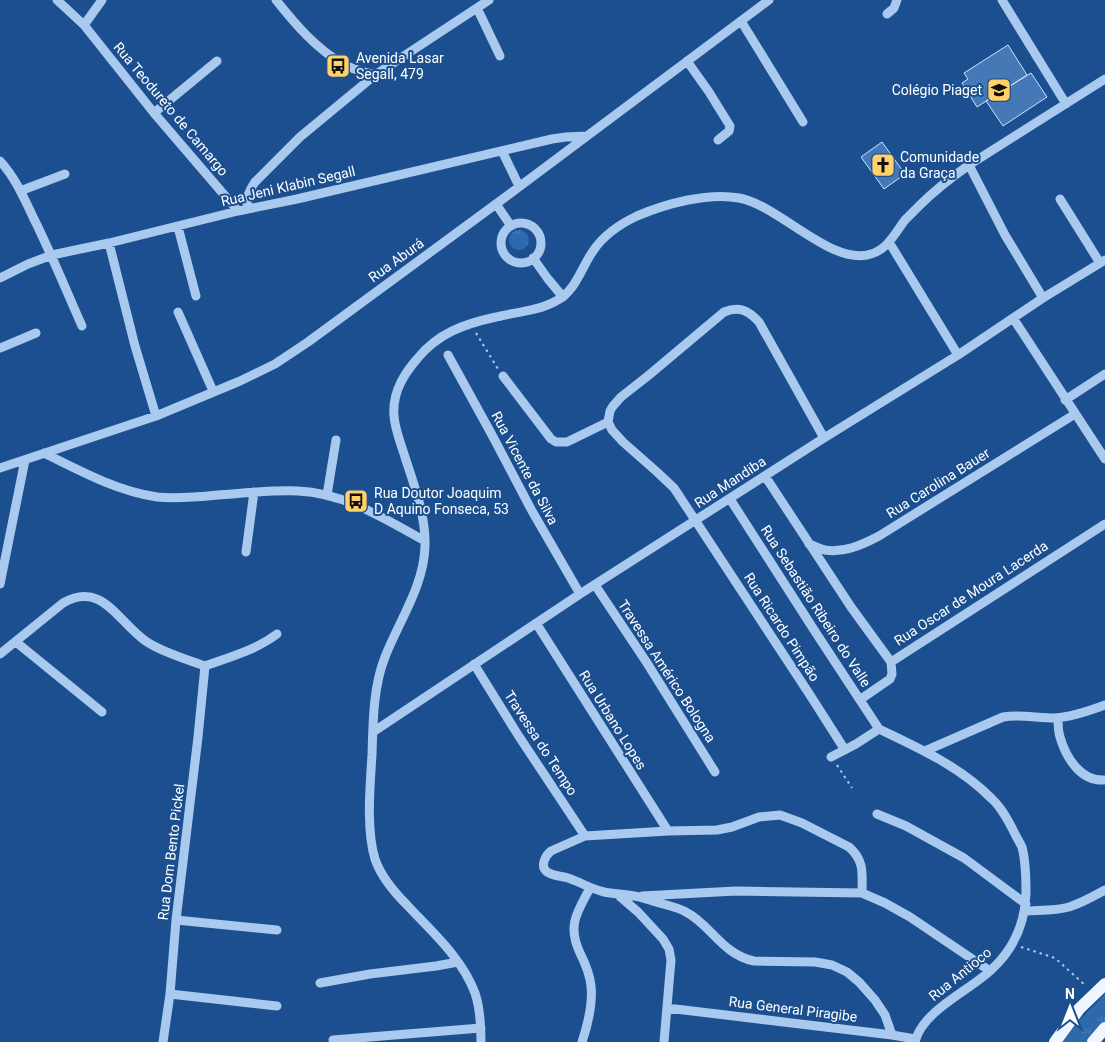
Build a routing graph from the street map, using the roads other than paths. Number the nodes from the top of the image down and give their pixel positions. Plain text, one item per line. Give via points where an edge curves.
1 (57, 0) edge
2 (102, 0) edge
3 (276, 0) edge
4 (489, 0) edge
5 (769, 0) edge
6 (897, 0) edge
7 (1002, 0) edge
8 (477, 8) junction
9 (887, 14) dead end
10 (741, 21) junction
11 (84, 25) junction
12 (500, 56) dead end
13 (218, 61) dead end
14 (687, 61) junction
15 (375, 75) junction
16 (1105, 80) edge
17 (1066, 104) junction
18 (154, 113) junction
19 (802, 122) dead end
20 (587, 136) junction
21 (718, 140) dead end
22 (502, 151) junction
23 (0, 161) edge
24 (969, 165) junction
25 (64, 174) dead end
26 (519, 186) junction
27 (20, 191) junction
28 (1060, 199) dead end
29 (496, 204) junction
30 (242, 210) junction
31 (178, 226) junction
32 (511, 226) junction
33 (889, 242) junction
34 (109, 243) junction
35 (52, 255) junction
36 (533, 258) junction
37 (1103, 262) edge
38 (1, 274) edge
39 (196, 296) dead end
40 (563, 297) junction
41 (1043, 298) junction
42 (178, 312) dead end
43 (1013, 318) junction
44 (82, 326) dead end
45 (36, 334) dead end
46 (0, 338) edge
47 (2, 347) edge
48 (448, 355) dead end
49 (958, 355) junction
50 (1105, 374) edge
51 (502, 376) road end
52 (213, 391) junction
53 (1065, 400) junction
54 (1074, 414) junction
55 (156, 416) junction
56 (608, 422) junction
57 (824, 438) junction
58 (336, 440) dead end
59 (44, 453) junction
60 (1105, 459) edge
61 (25, 460) junction
62 (0, 468) edge
63 (765, 476) junction
64 (254, 492) junction
65 (327, 495) junction
66 (730, 499) junction
67 (696, 520) junction
68 (1105, 524) edge
69 (425, 541) junction
70 (809, 544) junction
71 (246, 552) dead end
72 (0, 584) edge
73 (595, 584) junction
74 (580, 594) junction
75 (536, 622) junction
76 (277, 634) dead end
77 (16, 642) junction
78 (0, 654) edge
79 (891, 662) junction
80 (474, 664) junction
81 (205, 666) junction
82 (861, 700) junction
83 (1105, 705) edge
84 (102, 712) dead end
85 (1058, 718) junction
86 (879, 729) junction
87 (373, 732) junction
88 (845, 750) junction
89 (925, 751) junction
90 (831, 757) road end
91 (716, 772) dead end
92 (1105, 780) edge
93 (877, 814) dead end
94 (668, 832) junction
95 (585, 836) junction
96 (590, 888) junction
97 (1105, 890) edge
98 (862, 893) junction
99 (617, 894) junction
100 (635, 896) junction
101 (1025, 907) junction
102 (176, 920) junction
103 (277, 930) dead end
104 (458, 962) junction
105 (990, 971) junction
106 (320, 983) dead end
107 (1105, 984) edge
108 (170, 994) junction
109 (276, 1006) dead end
110 (667, 1008) junction
111 (481, 1028) junction
112 (1105, 1028) edge
113 (892, 1035) junction
114 (334, 1040) dead end
115 (915, 1040) edge
116 (1097, 1041) edge
117 (163, 1042) edge
118 (481, 1042) edge
119 (582, 1042) edge
120 (664, 1042) edge
121 (1055, 1042) edge

1 - 11 street, Rua Teodureto de Camargo
2 - 11 street
3 - 15 street via 314,42 333,57 346,66
4 - 8 street
5 - 10 street, Rua Aburá
6 - 9 street
7 - 17 street
8 - 12 street
8 - 15 street
10 - 14 street, Rua Aburá
10 - 19 street
11 - 18 street, Rua Teodureto de Camargo
13 - 18 street
14 - 20 street, Rua Aburá
14 - 21 street via 730,126
15 - 30 street via 300,137 255,182
16 - 17 street
17 - 24 street
18 - 30 street, Rua Teodureto de Camargo
20 - 22 street, Rua Jeni Klabin Segall via 552,139
20 - 26 street, Rua Aburá
22 - 26 street
22 - 30 street, Rua Jeni Klabin Segall
23 - 27 street
24 - 33 street via 928,196
24 - 41 street via 1005,235
25 - 27 street
26 - 29 street, Rua Aburá
27 - 35 street
28 - 37 street
29 - 32 street
29 - 52 street, Rua Aburá via 275,364
30 - 31 street, Rua Jeni Klabin Segall
31 - 34 street, Rua Jeni Klabin Segall
31 - 39 street
32 - 36 street via 522,223 537,231 541,242 538,254
32 - 36 street via 501,240 507,256 523,262
33 - 40 street via 874,254 854,257 828,246 748,200 736,197 693,199 652,210 611,232 591,253 574,285
33 - 49 street
34 - 35 street, Rua Jeni Klabin Segall
34 - 55 street
35 - 38 street, Rua Jeni Klabin Segall
35 - 44 street
36 - 40 street
37 - 41 street, Rua Mandiba
40 - 69 street via 537,309 471,324 439,337 425,349 402,380 394,417 419,500
41 - 43 street, Rua Mandiba
42 - 52 street
43 - 49 street, Rua Mandiba
43 - 53 street
45 - 47 street
46 - 47 street
48 - 74 street, Rua Vicente da Silva
49 - 57 street, Rua Mandiba
50 - 53 street
51 - 56 street via 556,442 567,442
52 - 55 street, Rua Aburá
53 - 54 street
54 - 60 street
54 - 70 street, Rua Carolina Bauer via 862,545 824,550
55 - 59 street, Rua Aburá
56 - 57 street via 613,406 621,397 724,312 740,309 759,322
56 - 67 street, Rua Ricardo Pimpão via 623,442 668,481
57 - 63 street, Rua Mandiba
58 - 65 street
59 - 61 street, Rua Aburá
59 - 64 street via 118,487 158,497
61 - 62 street, Rua Aburá
61 - 72 street
63 - 66 street, Rua Mandiba
63 - 70 street, Rua Oscar de Moura Lacerda
64 - 65 street via 298,491
64 - 71 street
65 - 69 street via 364,508
66 - 67 street, Rua Mandiba
66 - 82 street, Rua Sebastião Ribeiro do Valle
67 - 73 street, Rua Mandiba
67 - 88 street, Rua Ricardo Pimpão
68 - 79 street, Rua Oscar de Moura Lacerda
69 - 87 street via 422,567 413,594 380,671
70 - 79 street, Rua Oscar de Moura Lacerda
73 - 74 street, Rua Mandiba
73 - 91 street, Travessa Américo Bologna
74 - 75 street, Rua Mandiba
75 - 80 street, Rua Mandiba
75 - 94 street, Rua Urbano Lopes
76 - 81 street via 254,648
77 - 78 street
77 - 81 street via 63,603 93,597 104,601 147,642
77 - 84 street
79 - 82 street via 890,679
80 - 87 street, Rua Mandiba
80 - 95 street, Travessa do Tempo
81 - 102 street, Rua Dom Bento Pickel
82 - 86 street, Rua Sebastião Ribeiro do Valle
83 - 85 street
85 - 89 street via 1003,717
85 - 92 street via 1060,737 1073,765 1091,778
86 - 88 street
86 - 89 street, Rua Antioco
87 - 104 street via 369,798 372,850 376,863 398,896
88 - 90 street
89 - 101 street, Rua Antioco via 979,787 994,800 1010,823 1025,864
93 - 101 street via 964,858
94 - 95 street
94 - 98 street via 717,830 769,815 788,817 854,852 862,866
95 - 96 street via 551,851 544,868
96 - 99 street
96 - 119 street via 574,920 577,947 592,985 589,1022
97 - 101 street via 1070,907
98 - 100 street via 736,891
98 - 105 street via 910,917
99 - 100 street
99 - 110 street via 638,912 669,949
100 - 113 street via 686,912 730,950 746,959 815,962 847,972 875,1000
101 - 105 street, Rua Antioco via 1013,941 1004,957
102 - 103 street
102 - 108 street, Rua Dom Bento Pickel
104 - 106 street
104 - 111 street via 476,997
105 - 115 street, Rua Antioco via 942,1006
107 - 121 main road via 1079,1009
108 - 109 street
108 - 117 street, Rua Dom Bento Pickel
110 - 113 street, Rua General Piragibe
110 - 120 street
111 - 114 street
111 - 118 street
112 - 116 main road
113 - 115 street, Rua General Piragibe

